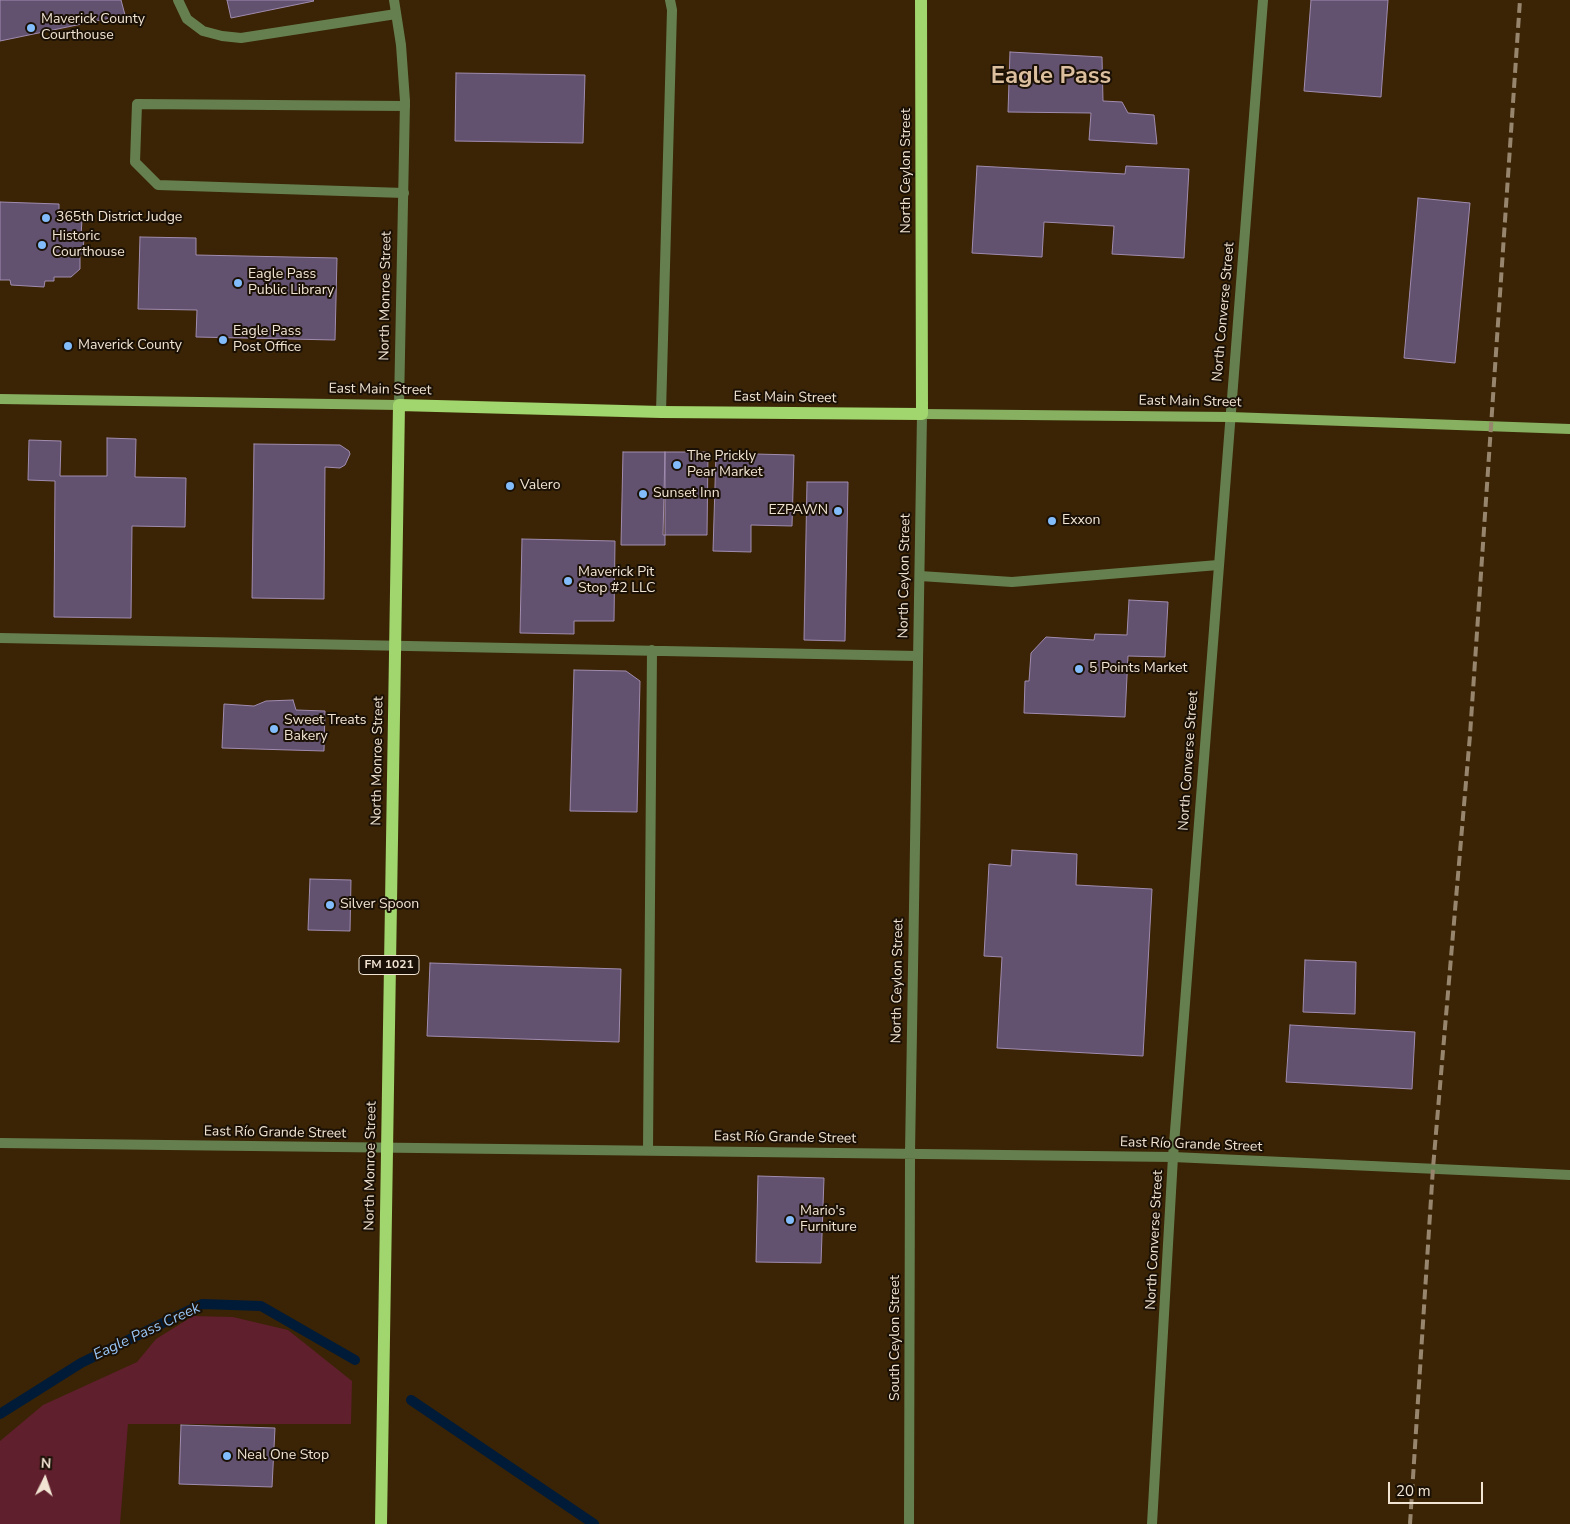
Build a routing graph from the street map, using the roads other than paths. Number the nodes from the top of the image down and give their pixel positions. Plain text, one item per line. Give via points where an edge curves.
1 (178, 0) edge
2 (394, 0) edge
3 (670, 0) edge
4 (921, 0) edge
5 (1263, 0) edge
6 (396, 14) junction
7 (405, 106) junction
8 (404, 193) junction
9 (0, 398) edge
10 (399, 405) junction
11 (661, 412) junction
12 (922, 414) junction
13 (1230, 418) junction
14 (1570, 430) edge
15 (1218, 564) junction
16 (920, 576) junction
17 (0, 638) edge
18 (395, 646) junction
19 (652, 650) junction
20 (918, 656) junction
21 (0, 1143) edge
22 (386, 1148) junction
23 (648, 1150) junction
24 (910, 1153) junction
25 (1173, 1157) junction
26 (1570, 1175) edge
27 (381, 1524) edge
28 (909, 1524) edge
29 (1152, 1524) edge

1 - 6 street via 186,19 203,31 241,38
2 - 6 street, North Monroe Street
3 - 11 street
4 - 12 main road, North Ceylon Street
5 - 13 street, North Converse Street
6 - 7 street, North Monroe Street via 402,45
7 - 8 street, North Monroe Street
7 - 8 street via 137,104 135,162 158,185
8 - 10 street, North Monroe Street
9 - 10 main road, East Main Street
10 - 11 main road, East Main Street
10 - 18 main road, North Monroe Street / FM 1021
11 - 12 main road, East Main Street
12 - 13 main road, East Main Street
12 - 16 street, North Ceylon Street
13 - 14 main road, East Main Street
13 - 15 street, North Converse Street
15 - 16 street via 1012,582
15 - 25 street, North Converse Street
16 - 20 street, North Ceylon Street
17 - 18 street
18 - 19 street
18 - 22 main road, North Monroe Street / FM 1021
19 - 20 street
19 - 23 street
20 - 24 street, North Ceylon Street
21 - 22 street, East Río Grande Street
22 - 23 street, East Río Grande Street
22 - 27 main road, North Monroe Street / FM 1021
23 - 24 street, East Río Grande Street
24 - 25 street, East Río Grande Street
24 - 28 street, South Ceylon Street
25 - 26 street, East Río Grande Street
25 - 29 street, North Converse Street

